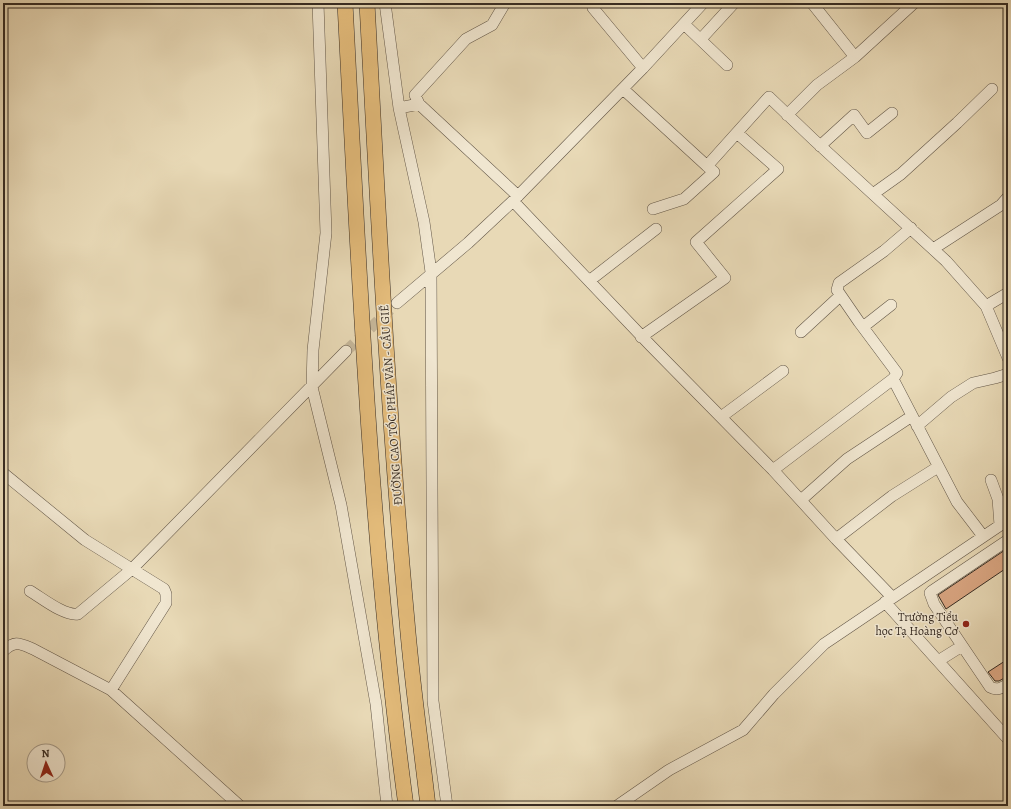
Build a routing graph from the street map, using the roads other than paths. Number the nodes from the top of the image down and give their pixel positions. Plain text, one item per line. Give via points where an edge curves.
1 (318, 3) edge
2 (344, 3) edge
3 (367, 3) edge
4 (386, 3) edge
5 (505, 3) edge
6 (592, 3) edge
7 (703, 3) edge
8 (734, 3) edge
9 (812, 3) edge
10 (914, 3) edge
11 (684, 24) junction
12 (700, 39) junction
13 (855, 57) junction
14 (727, 65) dead end
15 (643, 68) junction
16 (623, 89) junction
17 (992, 89) dead end
18 (419, 104) junction
19 (399, 108) junction
20 (892, 113) dead end
21 (787, 115) junction
22 (737, 133) junction
23 (820, 146) junction
24 (707, 166) junction
25 (873, 194) junction
26 (1008, 197) edge
27 (515, 199) junction
28 (653, 209) dead end
29 (910, 228) junction
30 (656, 229) dead end
31 (933, 249) junction
32 (431, 272) junction
33 (589, 281) junction
34 (1008, 293) edge
35 (840, 296) junction
36 (397, 303) tunnel mouth
37 (891, 305) dead end
38 (986, 306) junction
39 (863, 327) junction
40 (801, 332) dead end
41 (641, 336) junction
42 (346, 351) tunnel mouth
43 (1008, 358) edge
44 (783, 371) dead end
45 (1008, 374) edge
46 (893, 379) junction
47 (312, 387) junction
48 (912, 416) junction
49 (721, 417) junction
50 (917, 426) junction
51 (938, 467) junction
52 (773, 470) junction
53 (3, 473) edge
54 (991, 480) dead end
55 (800, 500) junction
56 (1004, 523) edge
57 (983, 536) junction
58 (836, 539) junction
59 (1008, 540) edge
60 (132, 569) junction
61 (30, 591) dead end
62 (889, 599) junction
63 (962, 646) junction
64 (3, 651) edge
65 (938, 661) junction
66 (1008, 684) edge
67 (111, 690) junction
68 (1008, 739) edge
69 (240, 806) edge
70 (387, 806) edge
71 (406, 806) edge
72 (428, 806) edge
73 (447, 806) edge
74 (618, 806) edge

1 - 47 street via 326,233 313,350
2 - 71 highway, ĐƯỜNG CAO TỐC PHÁP VÂN - CẦU GIẼ via 365,378 397,744
3 - 72 highway, ĐƯỜNG CAO TỐC PHÁP VÂN - CẦU GIẼ via 388,378 402,566
4 - 19 street
5 - 18 street via 492,25 466,39 415,95
6 - 15 street via 593,8
7 - 11 street
8 - 12 street
9 - 13 street
10 - 13 street
11 - 12 street
11 - 15 street
12 - 14 street
13 - 21 street via 817,85
15 - 16 street
16 - 24 street
16 - 27 street
17 - 25 street via 901,174
18 - 19 street
18 - 27 street
19 - 32 street via 424,222
20 - 23 street via 867,133 854,115
21 - 22 street via 769,97
21 - 23 street
22 - 24 street
22 - 41 street via 778,169 696,242 725,278
23 - 25 street
24 - 28 street via 714,172 684,199
25 - 29 street
26 - 31 street via 1001,205
27 - 32 street
27 - 33 street
29 - 31 street
29 - 35 street via 884,251 839,283 837,290
30 - 33 street
31 - 38 street
32 - 36 street
32 - 73 street via 434,701
33 - 41 street
34 - 38 street
35 - 39 street
35 - 40 street
37 - 39 street
38 - 43 street
39 - 46 street via 897,373
41 - 49 street
42 - 47 street
44 - 49 street
45 - 50 street via 973,383 951,397
46 - 48 street
46 - 52 street
47 - 60 street
47 - 70 street via 342,513 376,704
48 - 50 street
48 - 55 street via 847,459
49 - 52 street
50 - 51 street
51 - 57 street via 957,502
51 - 58 street via 892,496
52 - 55 street
53 - 60 street via 86,540
54 - 56 street
55 - 58 street
56 - 57 street
57 - 62 street
58 - 62 street
59 - 63 street via 930,593 934,604
60 - 61 street via 78,614 64,612
60 - 67 street via 164,589 167,598
62 - 65 street
62 - 74 street via 824,644 774,694 743,730 669,770
63 - 65 street
63 - 66 street via 990,687 995,690
64 - 67 street via 10,645 20,644
65 - 68 street
67 - 69 street

